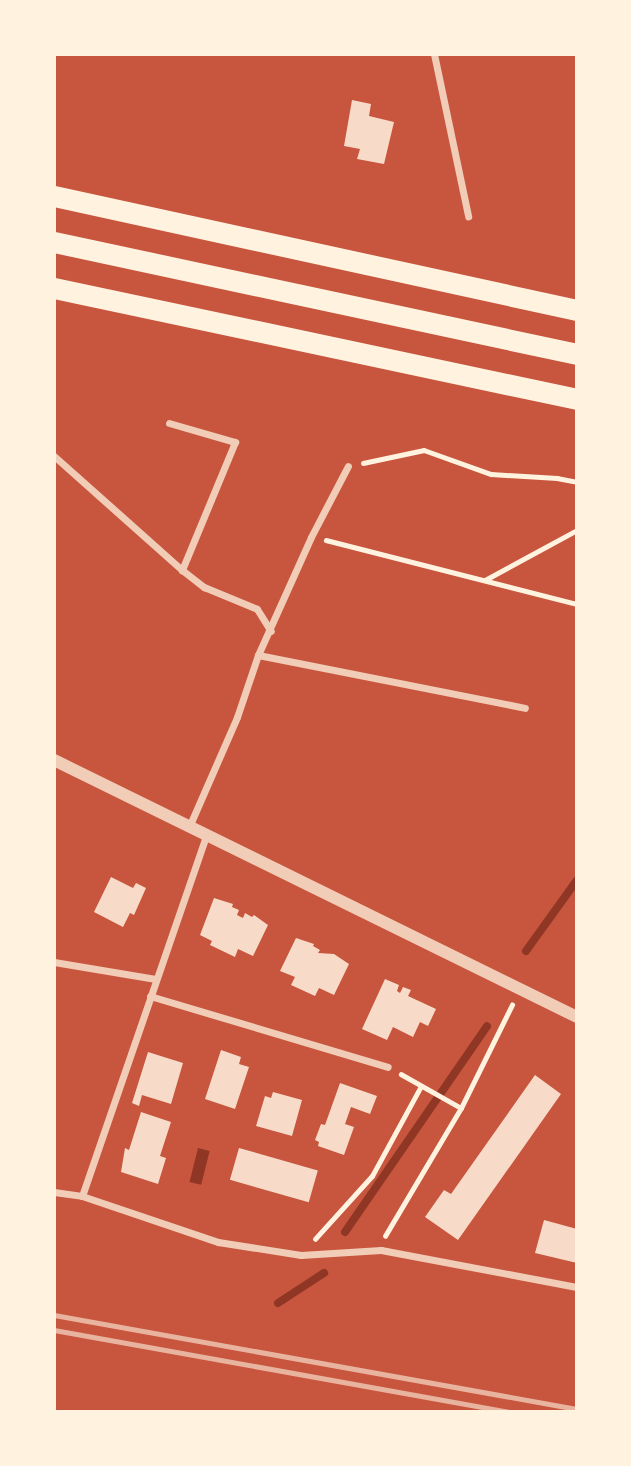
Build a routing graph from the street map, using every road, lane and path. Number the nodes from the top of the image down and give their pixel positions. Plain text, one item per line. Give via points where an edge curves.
1 (434, 54) edge
2 (54, 197) edge
3 (468, 216) dead end
4 (54, 242) edge
5 (54, 289) edge
6 (577, 310) edge
7 (577, 354) edge
8 (577, 399) edge
9 (169, 423) dead end
10 (54, 456) edge
11 (348, 466) joint
12 (577, 482) edge
13 (577, 530) edge
14 (311, 537) junction
15 (183, 570) junction
16 (484, 581) junction
17 (577, 604) edge
18 (271, 631) junction
19 (258, 655) junction
20 (525, 708) dead end
21 (54, 760) edge
22 (189, 827) junction
23 (205, 835) junction
24 (54, 962) edge
25 (156, 979) junction
26 (520, 989) junction
27 (150, 996) junction
28 (577, 1017) edge
29 (388, 1067) joint
30 (421, 1086) junction
31 (461, 1108) junction
32 (54, 1192) edge
33 (82, 1196) junction
34 (381, 1250) junction
35 (301, 1255) junction
36 (577, 1287) edge

1 - 3 street
2 - 6 highway
4 - 7 highway
5 - 8 highway
9 - 15 street via 235,442
10 - 15 street
11 - 12 path via 424,450 491,474
11 - 14 street
13 - 16 path
14 - 16 path
14 - 18 street
15 - 18 street via 204,587 257,609
16 - 17 path
18 - 19 street
19 - 20 street
19 - 22 street via 237,717
21 - 22 street
22 - 23 street
23 - 25 street
23 - 26 street
24 - 25 street
25 - 27 street
26 - 28 street
26 - 31 path
27 - 29 street
27 - 33 street
29 - 30 path
30 - 31 path
30 - 35 path via 372,1176
31 - 34 path via 386,1229
32 - 33 street
33 - 35 street via 218,1242
34 - 35 street
34 - 36 street

